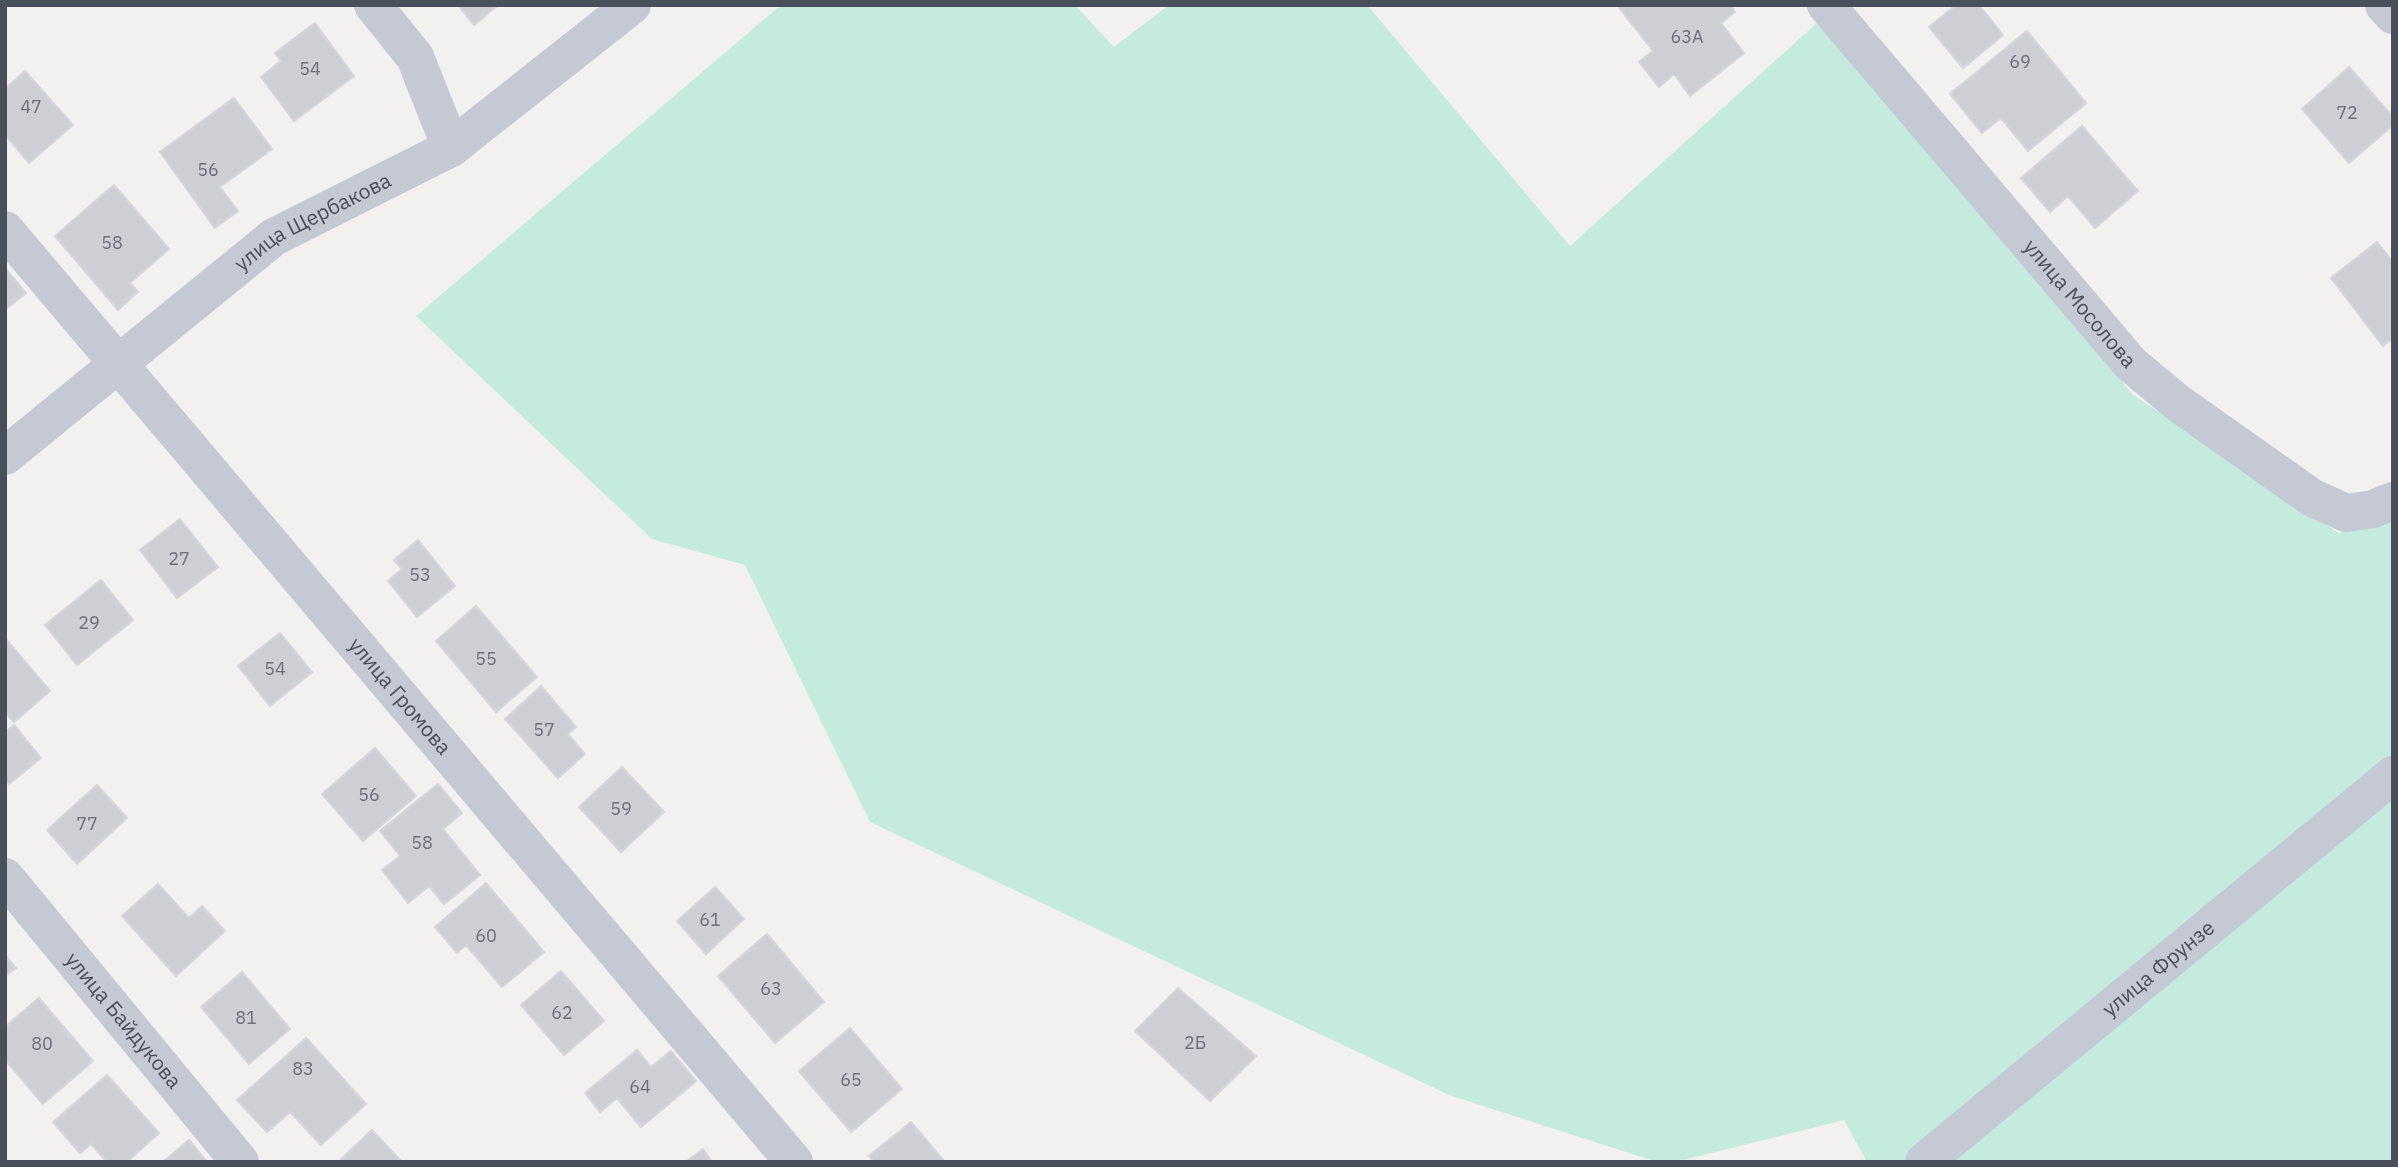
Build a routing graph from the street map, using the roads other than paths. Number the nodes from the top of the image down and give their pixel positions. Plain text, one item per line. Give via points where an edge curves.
1 (373, 5) edge
2 (632, 5) edge
3 (1826, 5) edge
4 (2385, 5) edge
5 (2393, 15) edge
6 (451, 148) junction
7 (5, 230) edge
8 (118, 364) junction
9 (5, 456) edge
10 (2393, 501) edge
11 (2393, 775) edge
12 (5, 877) edge
13 (240, 1162) edge
14 (794, 1162) edge
15 (1924, 1162) edge

1 - 6 street via 415,57
2 - 6 street, улица Щербакова
3 - 10 street, улица Мосолова via 2131,364 2311,497 2346,513
4 - 5 street
6 - 8 street, улица Щербакова via 274,237
7 - 8 street, улица Громова
8 - 9 street, улица Щербакова
8 - 14 street, улица Громова
11 - 15 street, улица Фрунзе
12 - 13 street, улица Байдукова

